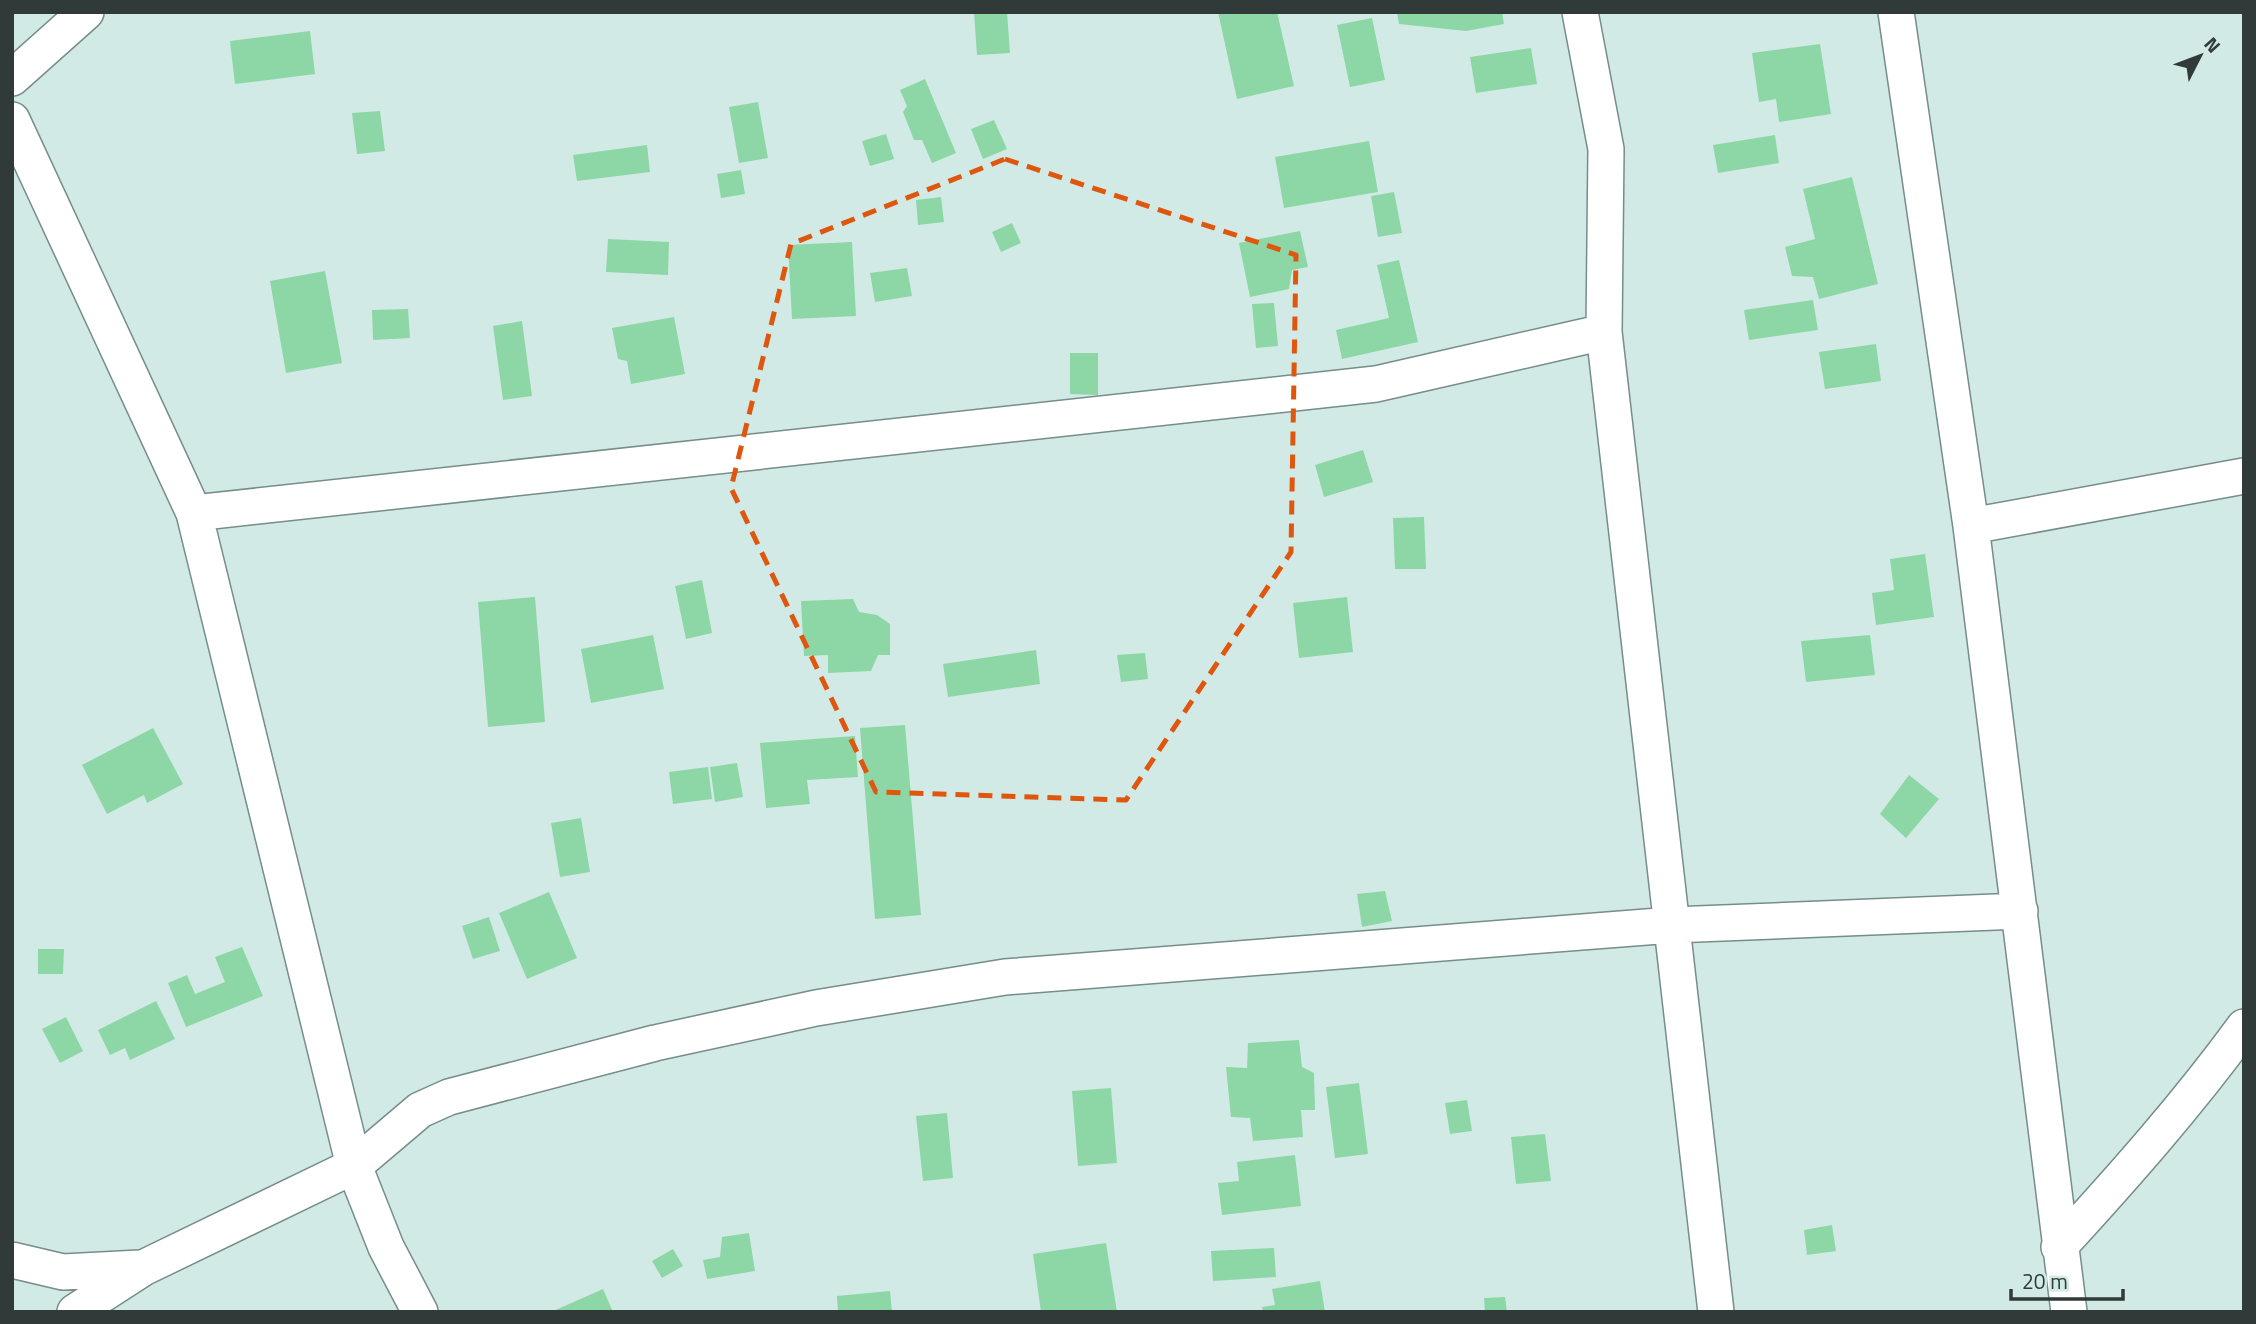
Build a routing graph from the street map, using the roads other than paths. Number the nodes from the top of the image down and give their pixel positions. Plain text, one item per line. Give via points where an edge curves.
1 (86, 12) edge
2 (1580, 12) edge
3 (1896, 12) edge
4 (12, 78) edge
5 (12, 120) edge
6 (1604, 331) junction
7 (2244, 476) edge
8 (194, 513) junction
9 (1971, 526) junction
10 (2021, 911) junction
11 (1672, 925) junction
12 (2244, 1027) edge
13 (354, 1166) junction
14 (2059, 1247) junction
15 (12, 1260) edge
16 (143, 1268) junction
17 (75, 1312) edge
18 (420, 1312) edge
19 (1716, 1312) edge
20 (2069, 1312) edge

1 - 4 street
2 - 6 street via 1606,149
3 - 9 street
5 - 8 street
6 - 8 street via 1376,384
6 - 11 street
7 - 9 street
8 - 13 street
9 - 10 street
10 - 11 street
10 - 14 street
11 - 13 street via 1005,977 816,1008 655,1043 449,1097 420,1110
11 - 19 street
12 - 14 street via 2155,1140
13 - 16 street
13 - 18 street via 386,1247
14 - 20 street
15 - 16 street via 63,1272
16 - 17 street

